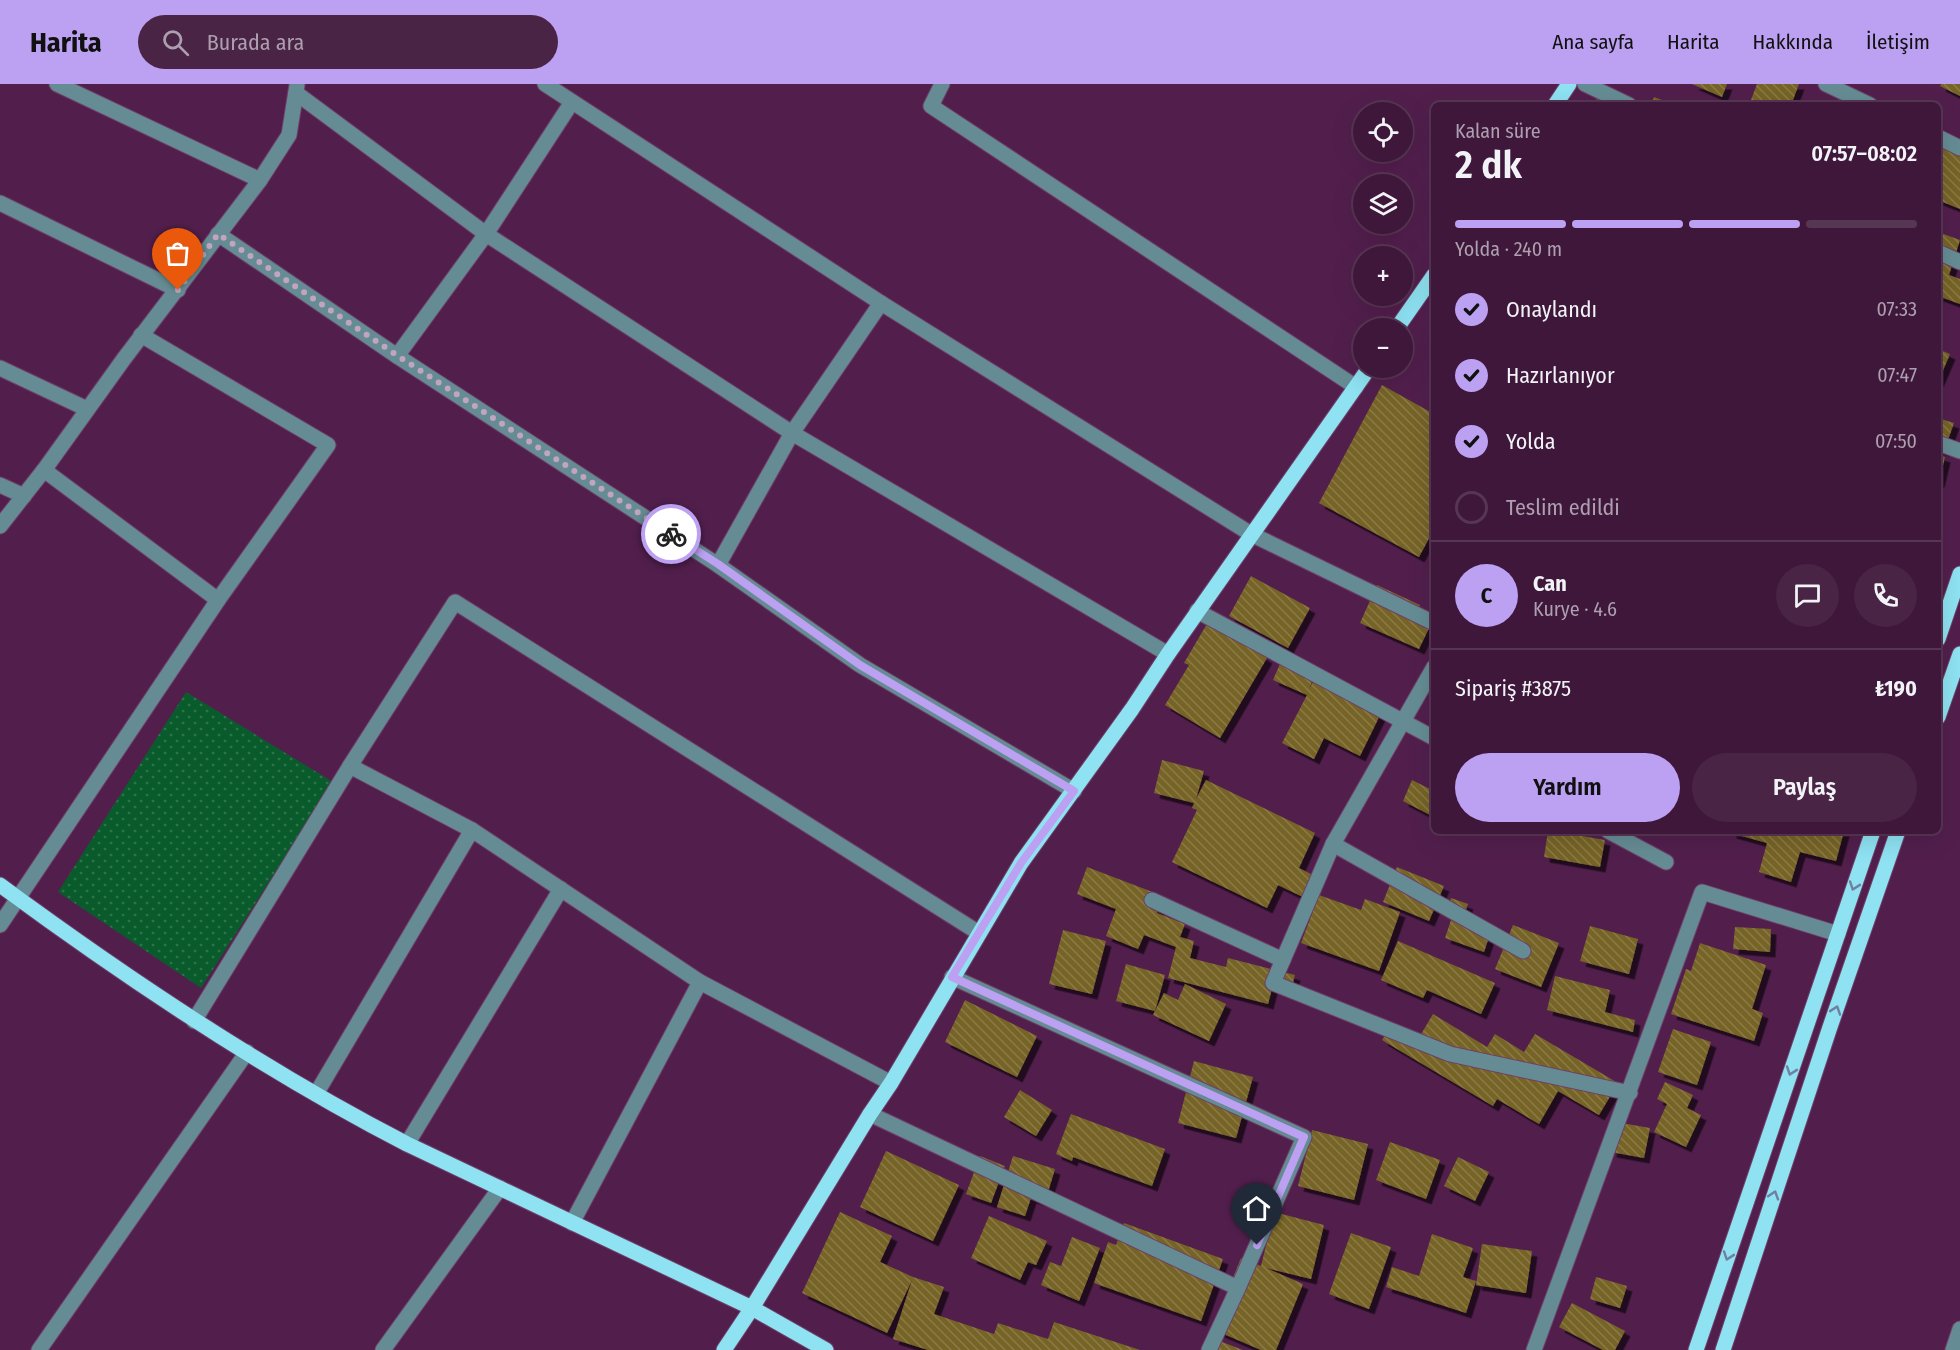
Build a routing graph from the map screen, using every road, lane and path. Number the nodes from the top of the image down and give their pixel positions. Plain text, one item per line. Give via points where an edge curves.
1 (57, 84) edge
2 (545, 84) edge
3 (942, 84) edge
4 (1569, 84) edge
5 (1585, 84) edge
6 (1826, 84) edge
7 (297, 88) edge
8 (572, 102) junction
9 (1556, 102) edge
10 (1623, 102) edge
11 (1864, 102) edge
12 (1941, 138) edge
13 (1960, 148) edge
14 (260, 180) junction
15 (0, 203) edge
16 (218, 234) junction
17 (486, 234) junction
18 (1941, 253) edge
19 (1960, 262) edge
20 (1431, 279) edge
21 (178, 290) junction
22 (881, 303) junction
23 (1403, 318) edge
24 (141, 335) junction
25 (398, 356) junction
26 (0, 368) edge
27 (1362, 378) edge
28 (1356, 387) junction
29 (87, 409) junction
30 (792, 433) junction
31 (1941, 444) edge
32 (1960, 451) edge
33 (44, 470) junction
34 (0, 485) edge
35 (24, 496) junction
36 (0, 526) edge
37 (1251, 534) junction
38 (718, 564) junction
39 (1960, 574) edge
40 (218, 600) junction
41 (1197, 611) junction
42 (1431, 621) edge
43 (1941, 630) edge
44 (1167, 654) junction
45 (1960, 654) edge
46 (1431, 672) edge
47 (1941, 708) edge
48 (1403, 721) junction
49 (1431, 736) edge
50 (350, 766) junction
51 (1074, 791) junction
52 (472, 830) junction
53 (1614, 834) edge
54 (1872, 834) edge
55 (1897, 834) edge
56 (1333, 844) junction
57 (1666, 862) dead end
58 (0, 885) edge
59 (561, 889) junction
60 (17, 898) junction
61 (1152, 900) dead end
62 (0, 925) edge
63 (979, 933) junction
64 (1838, 934) junction
65 (1523, 951) dead end
66 (1282, 960) junction
67 (952, 977) junction
68 (700, 982) junction
69 (194, 1021) junction
70 (247, 1052) junction
71 (891, 1083) junction
72 (1630, 1092) junction
73 (316, 1094) junction
74 (870, 1114) junction
75 (407, 1144) junction
76 (500, 1188) junction
77 (572, 1223) junction
78 (1238, 1288) junction
79 (752, 1308) junction
80 (1960, 1329) edge
81 (39, 1350) edge
82 (383, 1350) edge
83 (724, 1350) edge
84 (826, 1350) edge
85 (1209, 1350) edge
86 (1534, 1350) edge
87 (1696, 1350) edge
88 (1723, 1350) edge
89 (1953, 1350) edge

1 - 14 street
2 - 8 street
3 - 28 street via 930,106
4 - 9 main road
5 - 10 street
6 - 11 street
7 - 14 street via 288,135
7 - 17 street
8 - 17 street
8 - 22 street
12 - 13 street
14 - 16 street
15 - 21 street
16 - 21 street
16 - 25 street
17 - 25 street
17 - 30 street
18 - 19 street
20 - 23 main road
21 - 24 street
22 - 30 street
22 - 37 street
24 - 29 street
24 - 40 street via 328,445
25 - 38 street
26 - 29 street
27 - 28 main road
28 - 37 main road
29 - 33 street
30 - 38 street
30 - 44 street
31 - 32 street
33 - 35 street
33 - 40 street
34 - 35 street
35 - 36 street
37 - 41 main road
37 - 42 street
38 - 51 street via 860,665
39 - 43 main road
40 - 60 street
41 - 44 main road
41 - 48 street
44 - 51 main road
45 - 47 main road
46 - 48 street
48 - 49 street
48 - 56 street
50 - 52 street
50 - 63 street via 455,602
50 - 69 street
51 - 63 main road via 1021,863
52 - 59 street
52 - 73 street
53 - 57 street
54 -> 64 main road
88 -> 55 main road
56 - 65 street
56 - 66 street
58 - 60 main road
59 - 68 street
59 - 75 street
60 - 62 street
60 - 69 main road
61 - 66 street
63 - 67 main road
64 - 72 street via 1702,892
64 -> 87 main road
66 - 72 street via 1273,982 1450,1054
67 - 71 main road
67 - 78 street via 1304,1137
68 - 71 street
68 - 77 street
69 - 70 main road
70 - 73 main road
70 - 81 street
71 - 74 main road
72 - 86 street
73 - 75 main road
74 - 78 street
74 - 79 main road
75 - 76 main road
76 - 77 main road
76 - 82 street
77 - 79 main road
78 - 85 street
79 - 83 main road
79 - 84 main road
80 - 89 street

